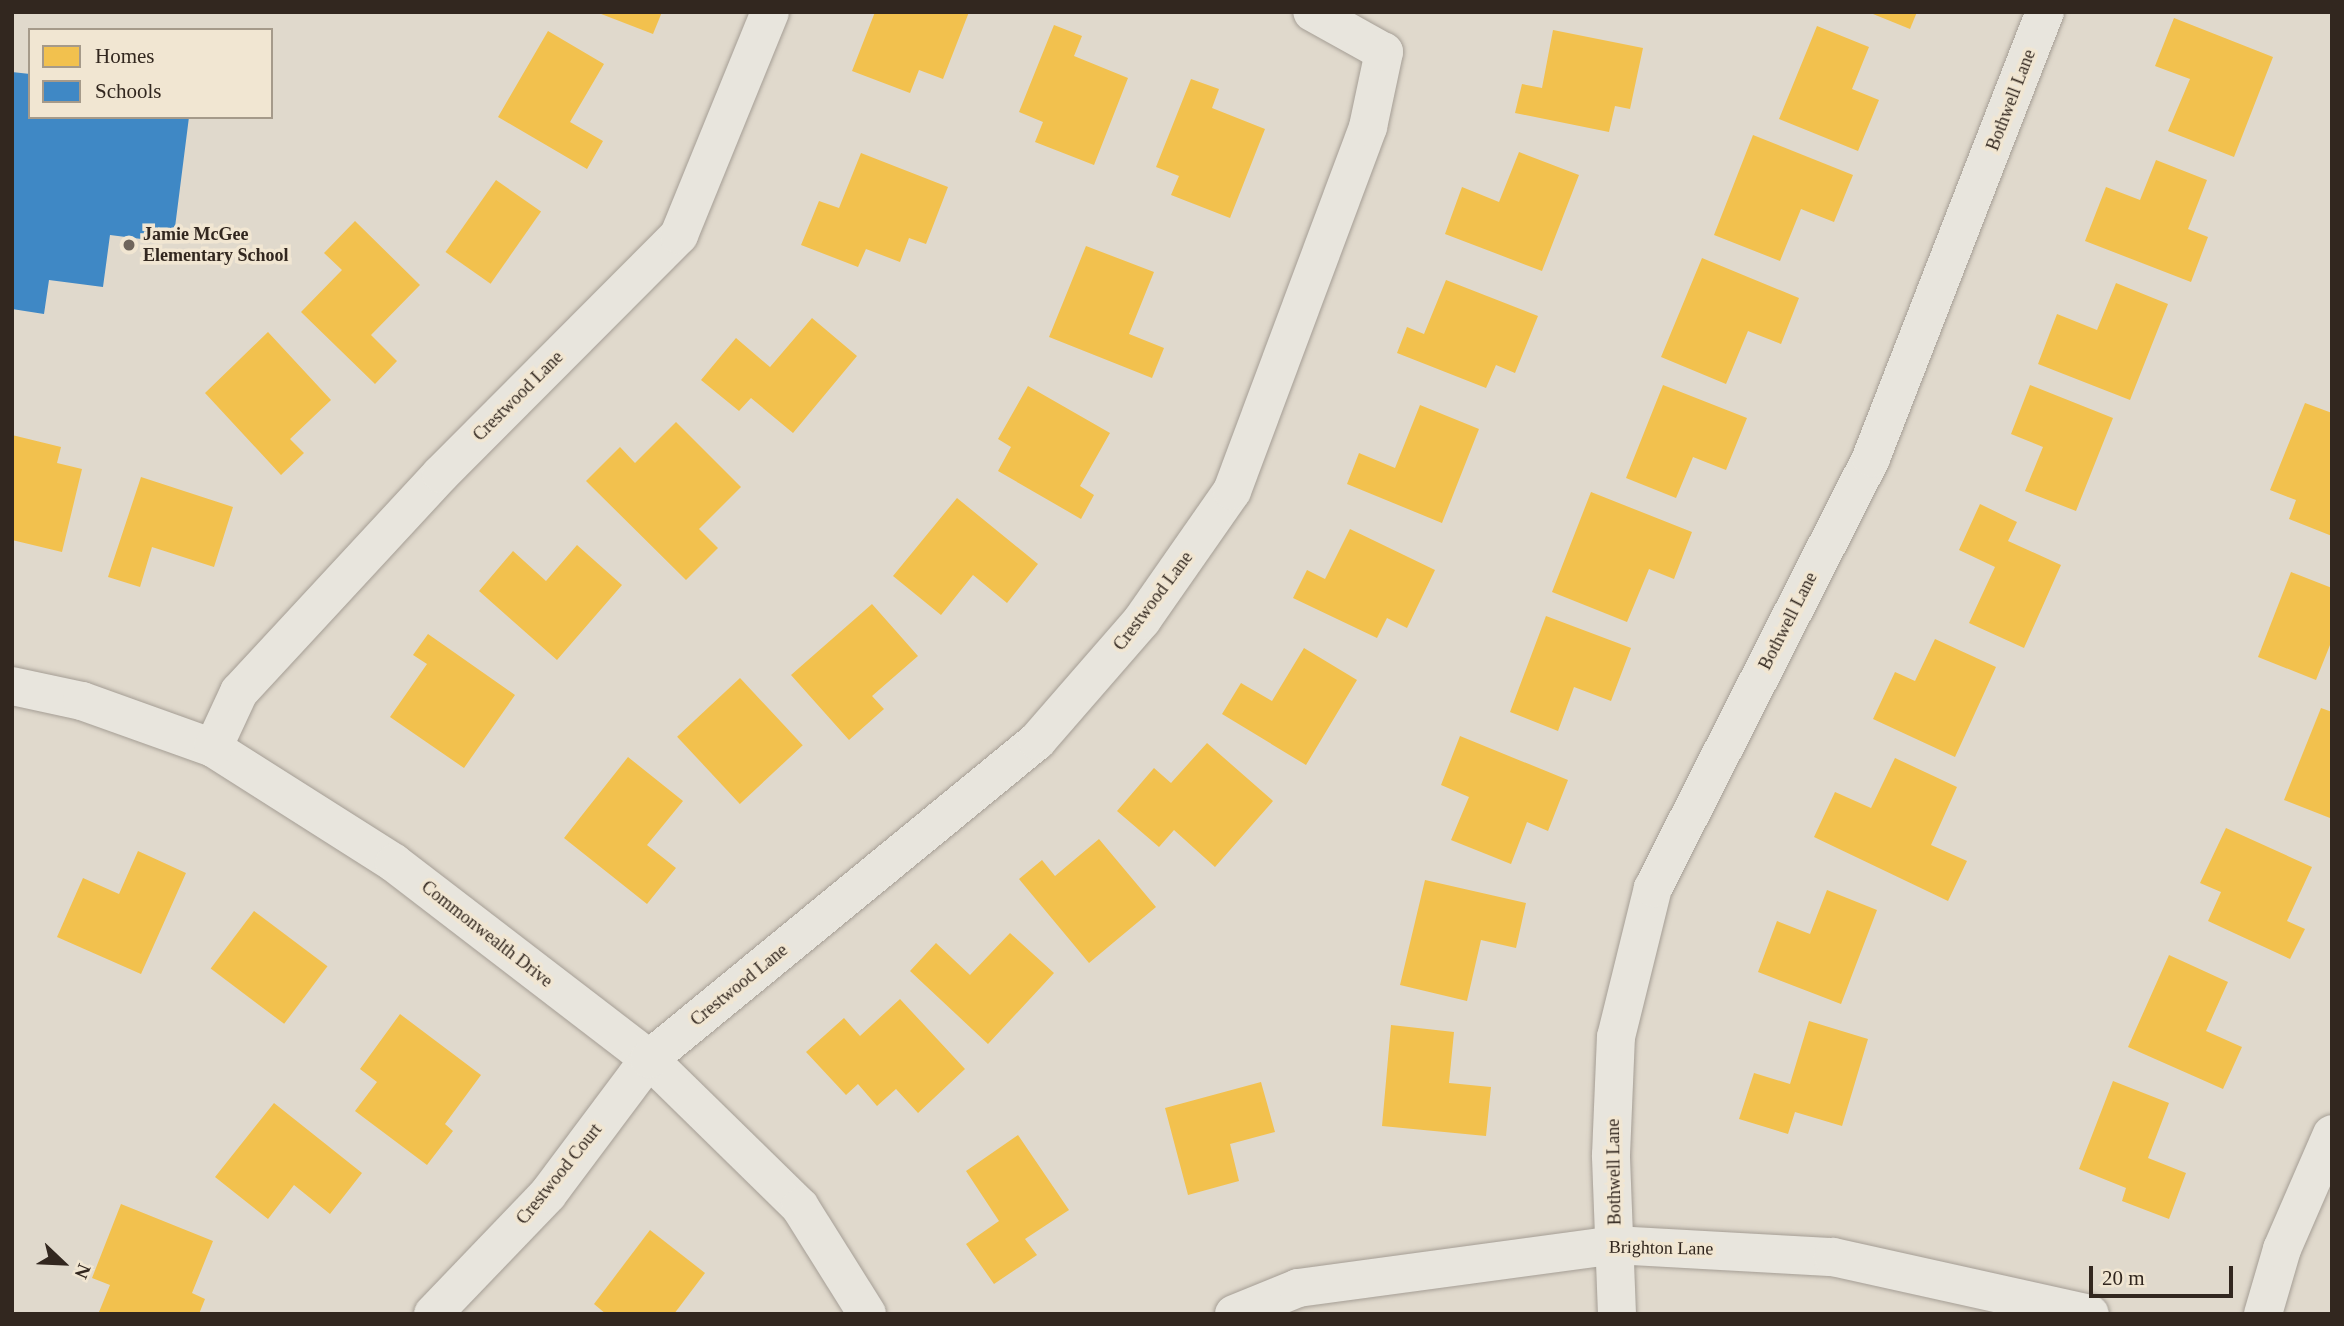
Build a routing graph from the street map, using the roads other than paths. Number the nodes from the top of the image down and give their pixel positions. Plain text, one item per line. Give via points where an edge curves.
1 (770, 12) edge
2 (1312, 12) edge
3 (2045, 12) edge
4 (12, 686) edge
5 (213, 748) junction
6 (649, 1059) junction
7 (2332, 1134) edge
8 (1615, 1245) junction
9 (433, 1314) edge
10 (867, 1314) edge
11 (1234, 1314) edge
12 (1617, 1314) edge
13 (2090, 1314) edge
14 (2263, 1314) edge

1 - 5 street, Crestwood Lane via 679,235 441,474 239,692
2 - 6 street, Crestwood Lane via 1384,52 1368,127 1232,491 1142,621 1037,741
3 - 8 street, Bothwell Lane via 1871,458 1653,888 1616,1037 1611,1155
4 - 5 street, Commonwealth Drive via 82,701
5 - 6 street, Commonwealth Drive via 394,863
6 - 9 street, Crestwood Court via 548,1194
6 - 10 street, Commonwealth Drive via 800,1207
7 - 14 street via 2282,1249
8 - 11 street, Brighton Lane via 1298,1288
8 - 12 street, Bothwell Lane
8 - 13 street, Brighton Lane via 1833,1258

